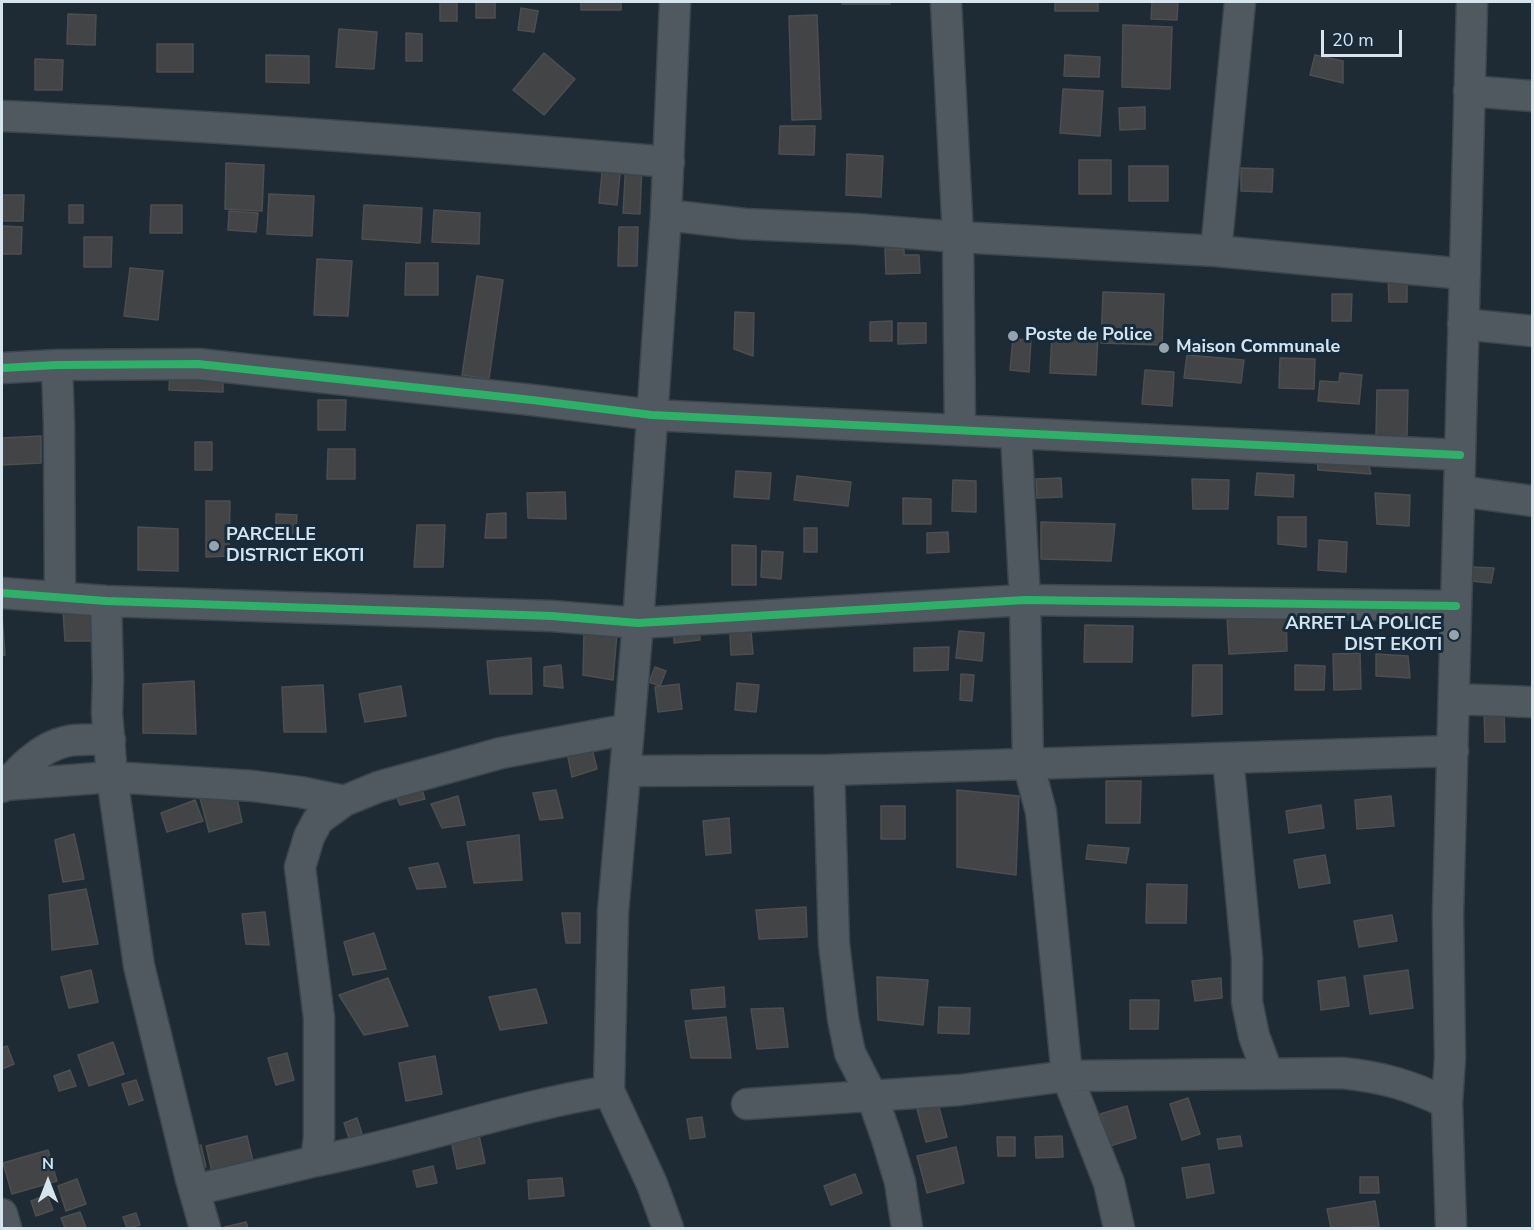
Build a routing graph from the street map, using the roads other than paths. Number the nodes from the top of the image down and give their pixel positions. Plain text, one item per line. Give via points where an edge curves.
1 (675, 2) edge
2 (946, 2) edge
3 (1239, 2) edge
4 (1472, 2) edge
5 (1469, 91) junction
6 (1533, 96) edge
7 (2, 116) edge
8 (669, 162) junction
9 (666, 215) junction
10 (958, 237) junction
11 (1216, 251) junction
12 (1465, 274) junction
13 (1463, 324) junction
14 (1533, 331) edge
15 (57, 365) junction
16 (2, 368) edge
17 (652, 415) junction
18 (960, 430) junction
19 (1016, 434) junction
20 (1460, 455) junction
21 (1459, 491) junction
22 (1533, 501) edge
23 (2, 593) edge
24 (60, 597) junction
25 (1024, 600) junction
26 (106, 601) junction
27 (1456, 606) junction
28 (638, 623) junction
29 (1454, 699) junction
30 (1533, 702) edge
31 (629, 729) junction
32 (110, 740) junction
33 (1453, 751) junction
34 (1228, 758) junction
35 (1028, 763) junction
36 (829, 770) junction
37 (625, 771) junction
38 (112, 777) junction
39 (3, 786) edge
40 (344, 801) junction
41 (1268, 1074) junction
42 (1067, 1077) junction
43 (609, 1091) junction
44 (872, 1096) junction
45 (1447, 1103) junction
46 (747, 1104) dead end
47 (316, 1161) junction
48 (195, 1190) junction
49 (2, 1214) edge
50 (6, 1228) edge
51 (205, 1228) edge
52 (668, 1228) edge
53 (907, 1228) edge
54 (1119, 1228) edge
55 (1451, 1228) edge

1 - 8 street
2 - 10 street
3 - 11 street
4 - 5 street
5 - 6 street
5 - 12 street
7 - 8 street via 160,123
8 - 9 street
9 - 10 street via 745,224
9 - 17 street
10 - 11 street
10 - 18 street
11 - 12 street
12 - 13 street
13 - 14 street
13 - 20 street
15 - 16 street
15 - 17 street via 198,364
15 - 24 street
17 - 18 street
17 - 28 street
18 - 19 street
19 - 20 street
19 - 25 street
20 - 21 street
21 - 22 street
21 - 27 street
23 - 24 street
24 - 26 street
25 - 27 street
25 - 28 street
25 - 35 street
26 - 28 street via 552,616
26 - 32 street
27 - 29 street
28 - 31 street
29 - 30 street
29 - 33 street
31 - 37 street
31 - 40 street via 501,753 378,787
32 - 38 street
32 - 39 street via 56,743
33 - 34 street
33 - 45 street
34 - 35 street
34 - 41 street via 1247,958 1247,1002
35 - 36 street
35 - 42 street via 1041,812
36 - 37 street
36 - 44 street via 834,944 843,1019 849,1053
37 - 43 street via 613,912
38 - 39 street
38 - 40 street via 253,786
38 - 48 street via 139,966
40 - 47 street via 318,820 300,867 319,1018
41 - 42 street
41 - 45 street via 1342,1073 1375,1077 1416,1088
42 - 44 street
42 - 54 street via 1109,1183
43 - 47 street
43 - 52 street
44 - 46 street
44 - 53 street via 900,1182
45 - 55 street
47 - 48 street
48 - 51 street
49 - 50 street

